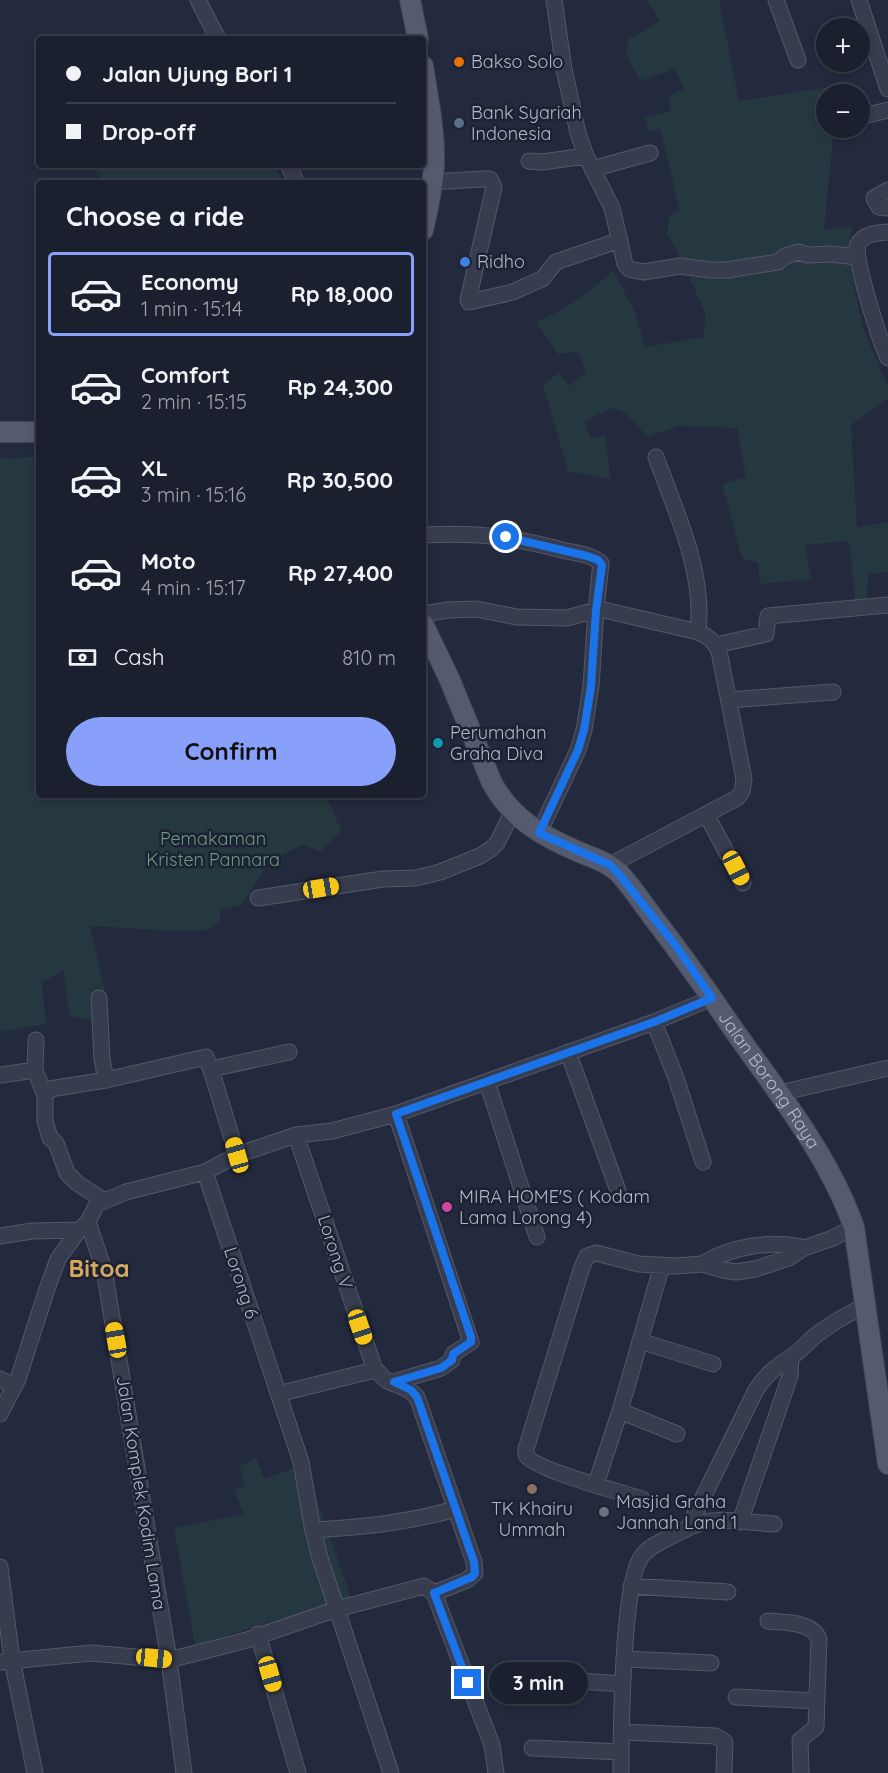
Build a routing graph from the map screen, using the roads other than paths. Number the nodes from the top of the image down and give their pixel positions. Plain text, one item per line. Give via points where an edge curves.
1 (198, 0) edge
2 (410, 0) edge
3 (554, 0) edge
4 (776, 0) edge
5 (859, 0) edge
6 (216, 36) edge
7 (417, 36) edge
8 (798, 60) dead end
9 (426, 87) edge
10 (888, 89) edge
11 (888, 110) edge
12 (870, 114) edge
13 (650, 153) dead end
14 (529, 161) dead end
15 (589, 163) junction
16 (432, 183) junction
17 (888, 190) edge
18 (888, 208) edge
19 (426, 214) edge
20 (888, 232) edge
21 (620, 240) junction
22 (858, 256) junction
23 (888, 358) edge
24 (0, 432) edge
25 (36, 432) edge
26 (656, 457) dead end
27 (426, 535) edge
28 (888, 605) edge
29 (596, 610) junction
30 (426, 614) edge
31 (426, 630) edge
32 (698, 632) junction
33 (716, 645) junction
34 (833, 692) dead end
35 (729, 700) junction
36 (513, 811) junction
37 (706, 814) junction
38 (539, 833) junction
39 (610, 865) junction
40 (743, 883) dead end
41 (258, 898) dead end
42 (99, 998) dead end
43 (712, 998) junction
44 (654, 1022) junction
45 (36, 1040) dead end
46 (289, 1052) dead end
47 (568, 1052) junction
48 (888, 1068) edge
49 (211, 1069) junction
50 (35, 1070) junction
51 (0, 1075) edge
52 (106, 1080) junction
53 (487, 1082) junction
54 (780, 1093) junction
55 (45, 1096) junction
56 (396, 1114) junction
57 (296, 1135) junction
58 (237, 1155) junction
59 (703, 1162) dead end
60 (205, 1172) junction
61 (620, 1196) dead end
62 (103, 1200) junction
63 (83, 1226) junction
64 (854, 1227) junction
65 (0, 1236) edge
66 (537, 1237) dead end
67 (804, 1248) junction
68 (702, 1264) junction
69 (662, 1265) junction
70 (864, 1306) junction
71 (640, 1341) junction
72 (791, 1357) junction
73 (713, 1364) dead end
74 (375, 1370) junction
75 (394, 1382) junction
76 (7, 1383) edge
77 (278, 1394) junction
78 (620, 1412) junction
79 (0, 1414) edge
80 (884, 1414) edge
81 (676, 1434) dead end
82 (888, 1464) edge
83 (596, 1484) junction
84 (642, 1499) dead end
85 (455, 1509) junction
86 (740, 1522) junction
87 (774, 1524) dead end
88 (687, 1528) junction
89 (313, 1530) junction
90 (0, 1566) edge
91 (631, 1586) junction
92 (728, 1592) dead end
93 (434, 1593) junction
94 (337, 1609) junction
95 (768, 1621) dead end
96 (258, 1634) junction
97 (625, 1659) junction
98 (169, 1660) junction
99 (6, 1661) edge
100 (711, 1663) dead end
101 (534, 1678) dead end
102 (624, 1684) junction
103 (736, 1697) dead end
104 (817, 1701) junction
105 (622, 1732) junction
106 (532, 1748) dead end
107 (621, 1752) junction
108 (35, 1773) edge
109 (184, 1773) edge
110 (298, 1773) edge
111 (392, 1773) edge
112 (496, 1773) edge
113 (621, 1773) edge
114 (724, 1773) edge
115 (801, 1773) edge

1 - 6 street
2 - 7 main road
3 - 15 street via 573,117
4 - 8 street
5 - 10 street
9 - 16 main road via 432,128
11 - 12 street
13 - 15 street
14 - 15 street
15 - 21 street via 612,208
16 - 19 main road
16 - 21 street via 490,179 493,183 468,300 472,302 513,292 542,279 556,262
17 - 18 street via 874,198 879,207
20 - 22 street via 861,240 856,249
21 - 22 street via 625,264 643,272 680,266 743,269 778,262 800,252
22 - 23 street
24 - 25 main road
26 - 32 street via 686,539 698,586
27 - 29 street via 487,534 598,560 602,567
28 - 33 street via 768,616 766,634
29 - 30 street via 567,618 517,617 470,609
29 - 32 street
29 - 38 street via 584,730
31 - 36 main road, Jalan Borong Raya via 492,783
32 - 33 street
33 - 35 street
34 - 35 street
35 - 37 street via 743,788 737,798
36 - 38 main road, Jalan Borong Raya
36 - 41 street via 498,843 491,849 440,872
37 - 39 street
37 - 40 street
38 - 39 main road, Jalan Borong Raya
39 - 43 main road, Jalan Borong Raya via 676,946
42 - 52 street
43 - 44 street
43 - 54 main road, Jalan Borong Raya
44 - 47 street
44 - 59 street
45 - 50 street
46 - 49 street
47 - 53 street
47 - 61 street
48 - 54 street
49 - 52 street via 206,1058 201,1058
49 - 58 street
50 - 51 street
50 - 55 street
52 - 55 street via 50,1089
53 - 56 street
53 - 66 street
54 - 64 main road, Jalan Borong Raya via 828,1168
55 - 62 street via 45,1121 67,1173
56 - 57 street via 332,1131
56 - 75 street via 471,1342 441,1368
57 - 58 street
57 - 74 street, Lorong V
58 - 60 street
60 - 62 street
60 - 77 street, Lorong 6
62 - 63 street
63 - 65 street
63 - 76 street via 58,1259
63 - 98 street, Jalan Komplek Kodim Lama via 104,1270
64 - 67 street
64 - 70 main road, Jalan Borong Raya
67 - 68 street via 771,1245 720,1254
67 - 68 street via 789,1258 736,1272
68 - 69 street
69 - 71 street
69 - 83 street via 639,1264 596,1253 587,1256 526,1449 533,1462
70 - 72 street via 824,1329
70 - 80 main road, Jalan Borong Raya
71 - 73 street
71 - 78 street
72 - 86 street via 790,1376
72 - 88 street via 772,1369 756,1390
74 - 75 street via 385,1380
74 - 77 street
75 - 85 street via 417,1397
76 - 79 street
77 - 89 street, Lorong 6 via 301,1462
78 - 81 street
78 - 83 street
80 - 82 main road, Jalan Borong Raya
83 - 84 street
85 - 89 street via 374,1526
85 - 93 street via 475,1573
86 - 87 street
86 - 88 street via 718,1521
88 - 91 street via 647,1550 636,1564
89 - 94 street, Lorong 6
90 - 99 street
91 - 92 street
91 - 97 street
93 - 94 street via 424,1586
93 - 112 street via 492,1745
94 - 96 street
94 - 111 street
95 - 104 street via 808,1626 817,1632
96 - 98 street
96 - 110 street
97 - 100 street
97 - 102 street
98 - 99 street via 91,1653
98 - 109 street, Jalan Komplek Kodim Lama
99 - 108 street
101 - 102 street
102 - 105 street
103 - 104 street
104 - 115 street via 816,1727 800,1740
105 - 107 street
105 - 114 street via 716,1736 725,1742
106 - 107 street
107 - 113 street

